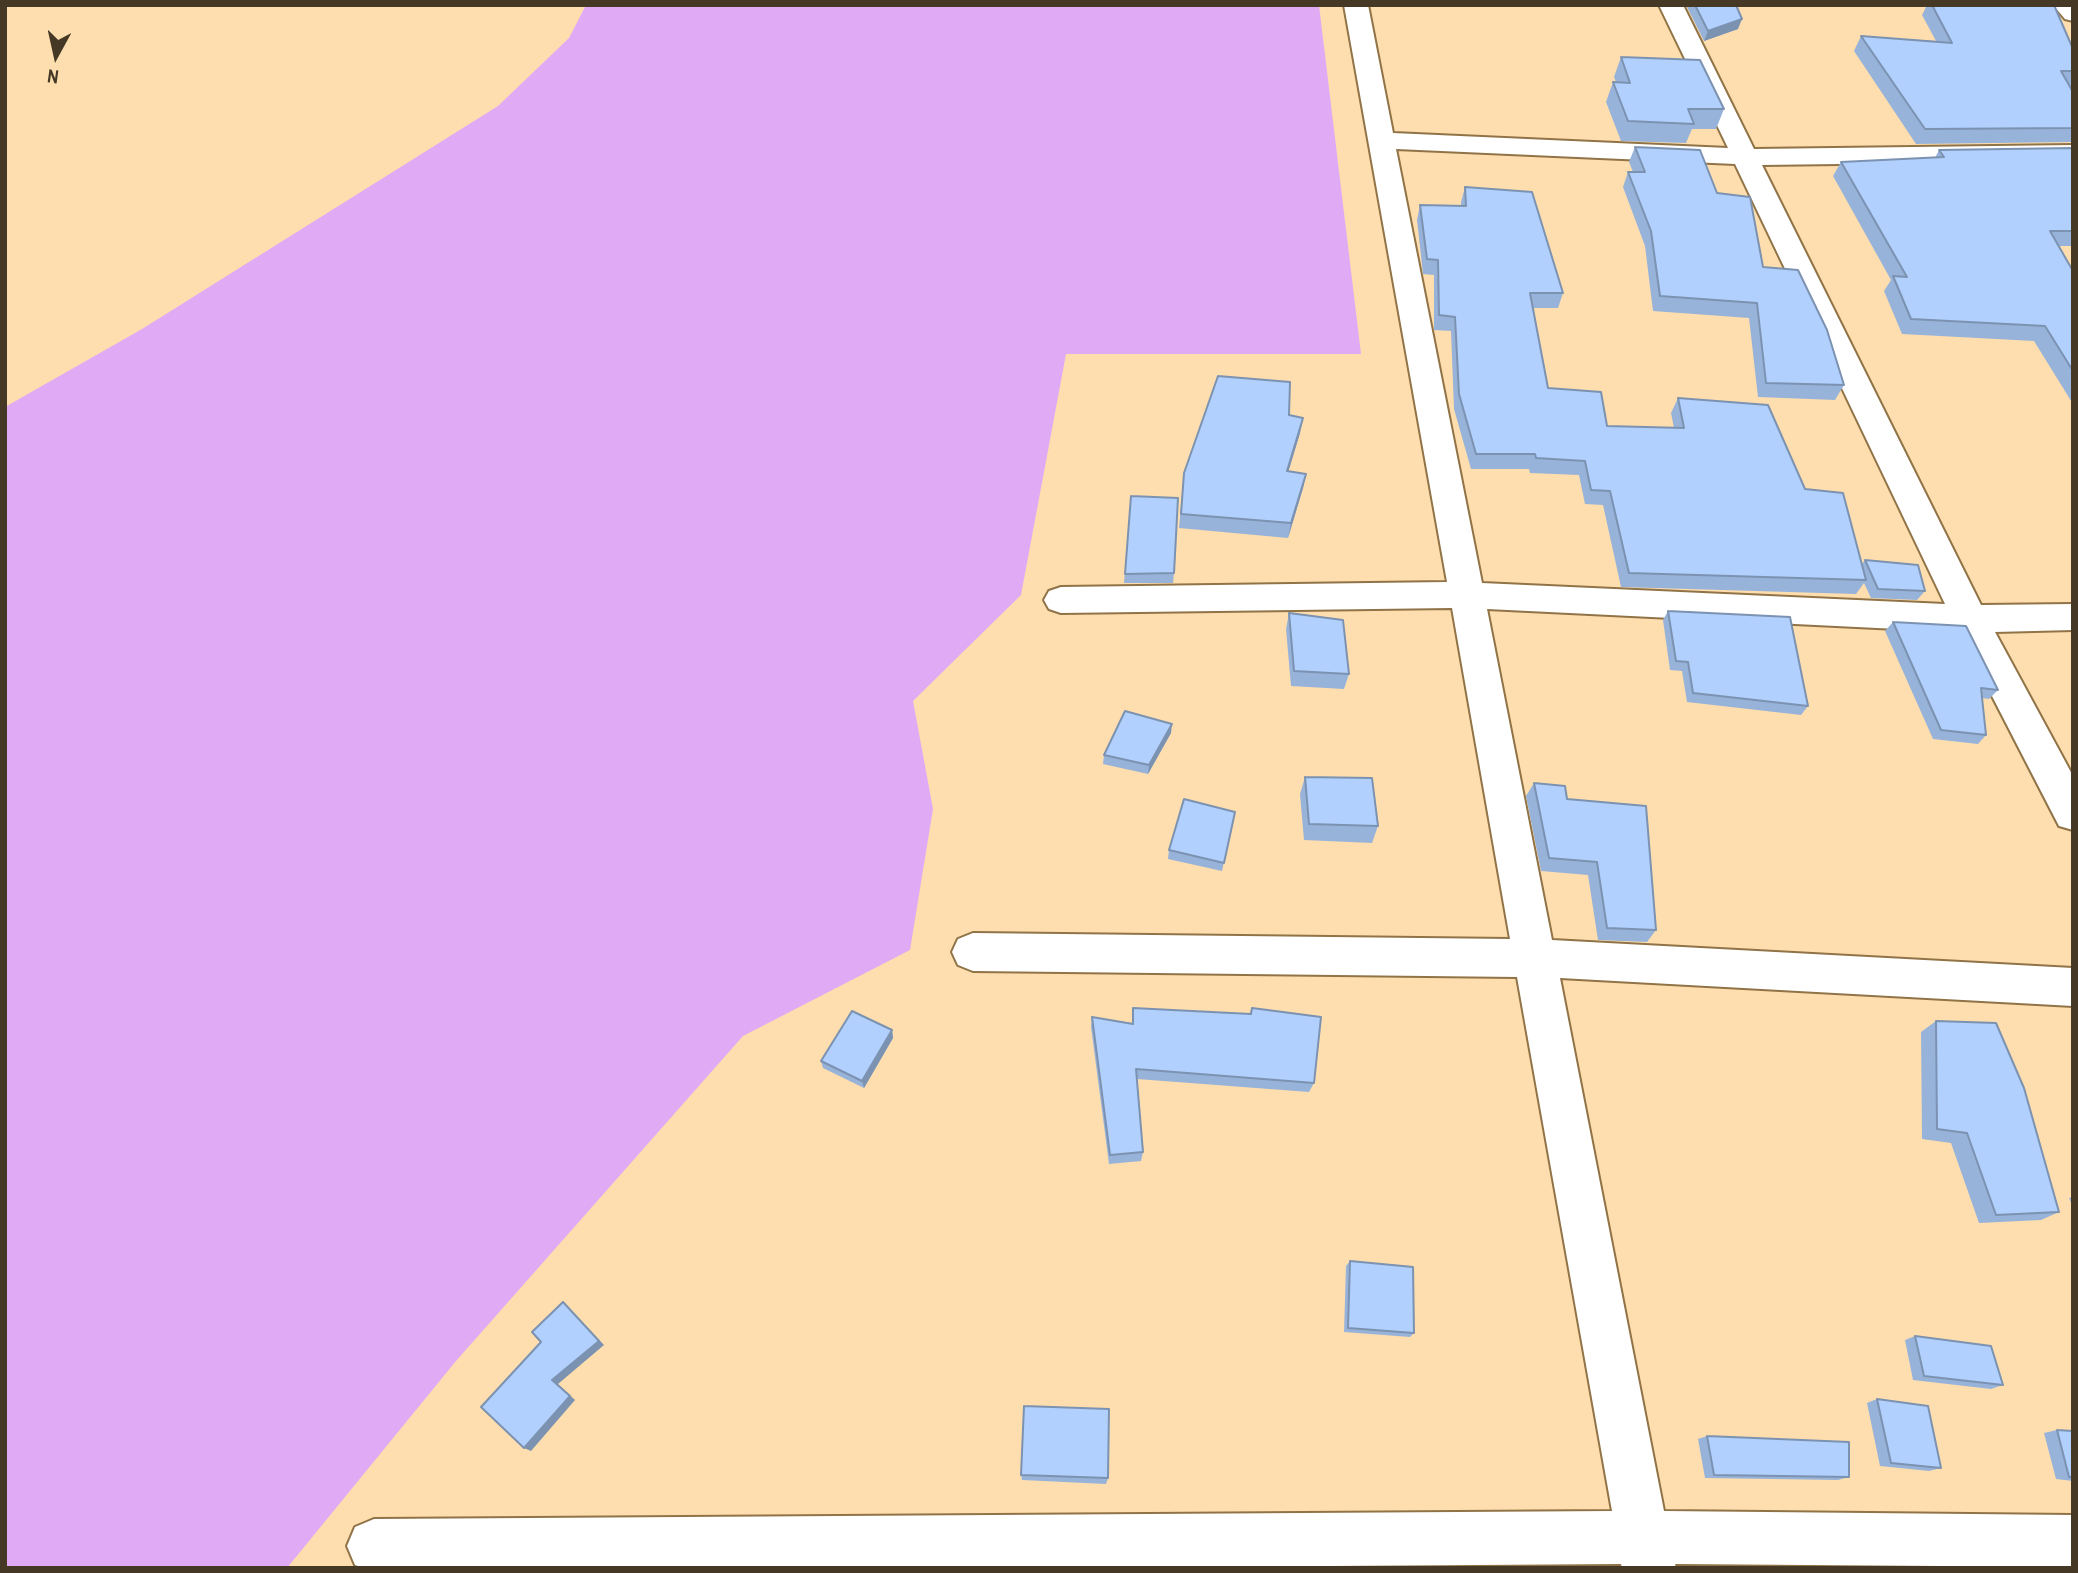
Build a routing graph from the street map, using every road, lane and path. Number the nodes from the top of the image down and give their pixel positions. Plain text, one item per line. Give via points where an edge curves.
1 (1356, 5) edge
2 (1671, 5) edge
3 (2065, 5) edge
4 (2073, 14) edge
5 (1382, 140) junction
6 (2073, 153) edge
7 (1745, 157) junction
8 (1467, 595) junction
9 (1061, 600) dead end
10 (2073, 617) edge
11 (1970, 619) junction
12 (2073, 814) edge
13 (973, 952) dead end
14 (1535, 958) junction
15 (2073, 987) edge
16 (2073, 1541) edge
17 (374, 1546) dead end
18 (1646, 1553) edge

1 - 5 street
2 - 7 street
3 - 4 street
5 - 7 street
5 - 8 street
6 - 7 street
7 - 11 street
8 - 9 street
8 - 11 street
8 - 14 street
10 - 11 street
11 - 12 street
13 - 14 street
14 - 15 street
14 - 18 street
16 - 18 street
17 - 18 street

